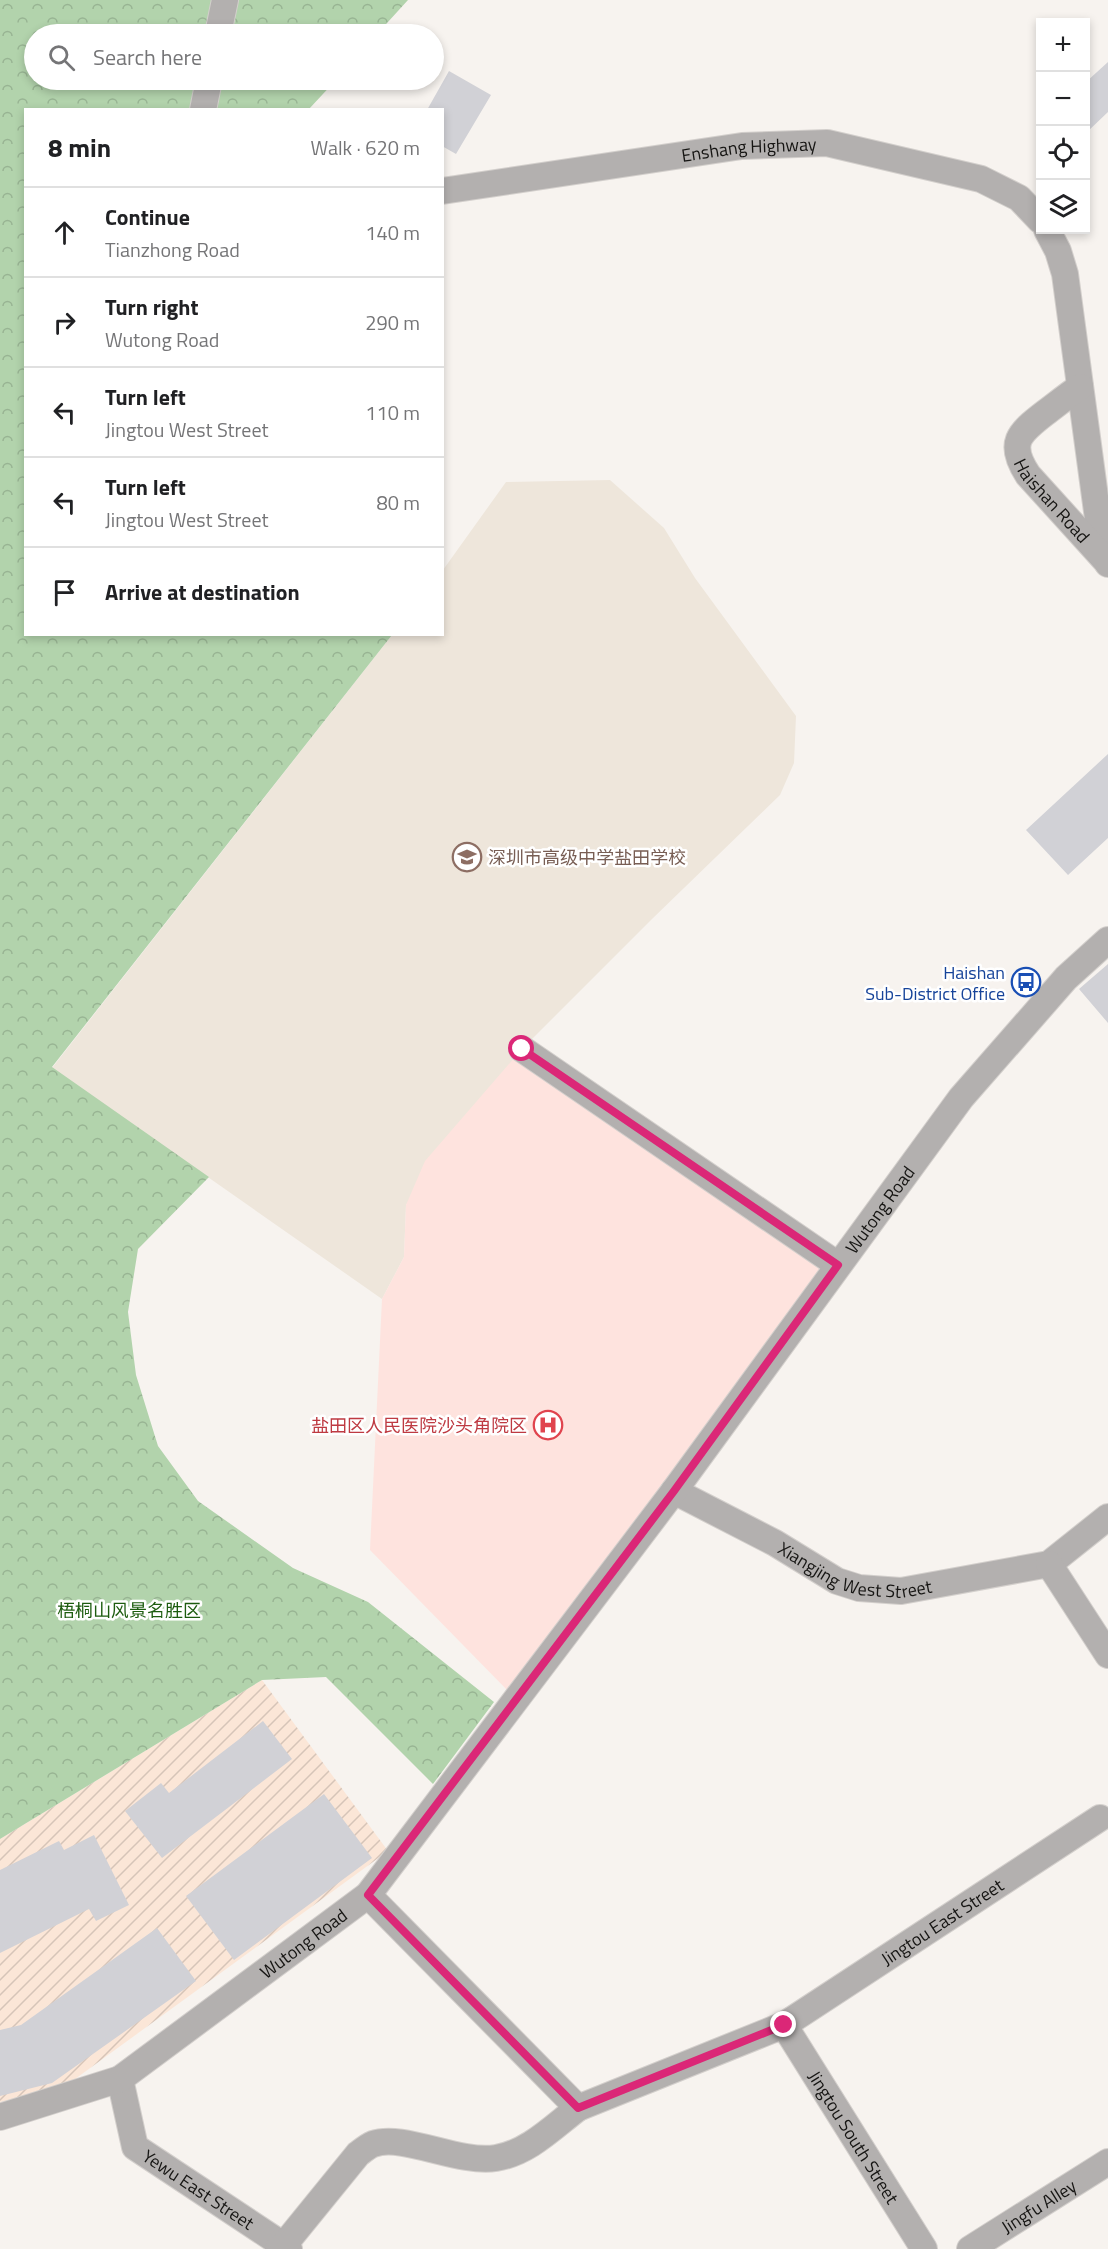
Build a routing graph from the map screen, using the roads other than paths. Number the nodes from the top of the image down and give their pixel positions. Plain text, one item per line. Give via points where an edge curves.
1 (225, 0) edge
2 (221, 24) edge
3 (208, 90) edge
4 (204, 108) edge
5 (444, 191) edge
6 (1036, 215) edge
7 (1049, 234) edge
8 (1080, 387) junction
9 (1092, 478) junction
10 (1108, 532) edge
11 (1108, 564) edge
12 (1108, 940) edge
13 (522, 1049) dead end
14 (838, 1265) junction
15 (674, 1491) junction
16 (1108, 1517) edge
17 (1049, 1564) junction
18 (1108, 1655) edge
19 (1100, 1818) dead end
20 (368, 1895) junction
21 (784, 2025) junction
22 (120, 2079) junction
23 (578, 2108) junction
24 (0, 2117) edge
25 (1108, 2162) edge
26 (284, 2248) edge
27 (924, 2249) edge
28 (970, 2249) edge

1 - 2 street
3 - 4 street
5 - 6 street, Enshang Highway via 742,146 827,143 981,178 1019,198
7 - 8 street via 1065,274
8 - 9 street
8 - 11 street, Haishan Road via 1026,428 1017,442 1017,450 1028,475
9 - 10 street, Haishan Road
9 - 11 street, Haishan Road
12 - 14 street, Wutong Road via 1066,978 961,1098
13 - 14 street
14 - 15 street, Wutong Road
15 - 17 street, Xiangjing West Street via 775,1543 837,1581 859,1588 901,1591
15 - 20 street, Wutong Road
16 - 17 street
17 - 18 street
19 - 21 street, Jingtou East Street
20 - 22 street, Wutong Road
20 - 23 street
21 - 23 street, Jingtou East Street
21 - 27 street, Jingtou South Street
22 - 24 street, Wutong Road
22 - 26 street, Yewu East Street via 135,2147
23 - 26 street, Jingtou East Street via 522,2151 496,2158 467,2159 393,2141 372,2144 358,2154
25 - 28 street, Jingfu Alley

